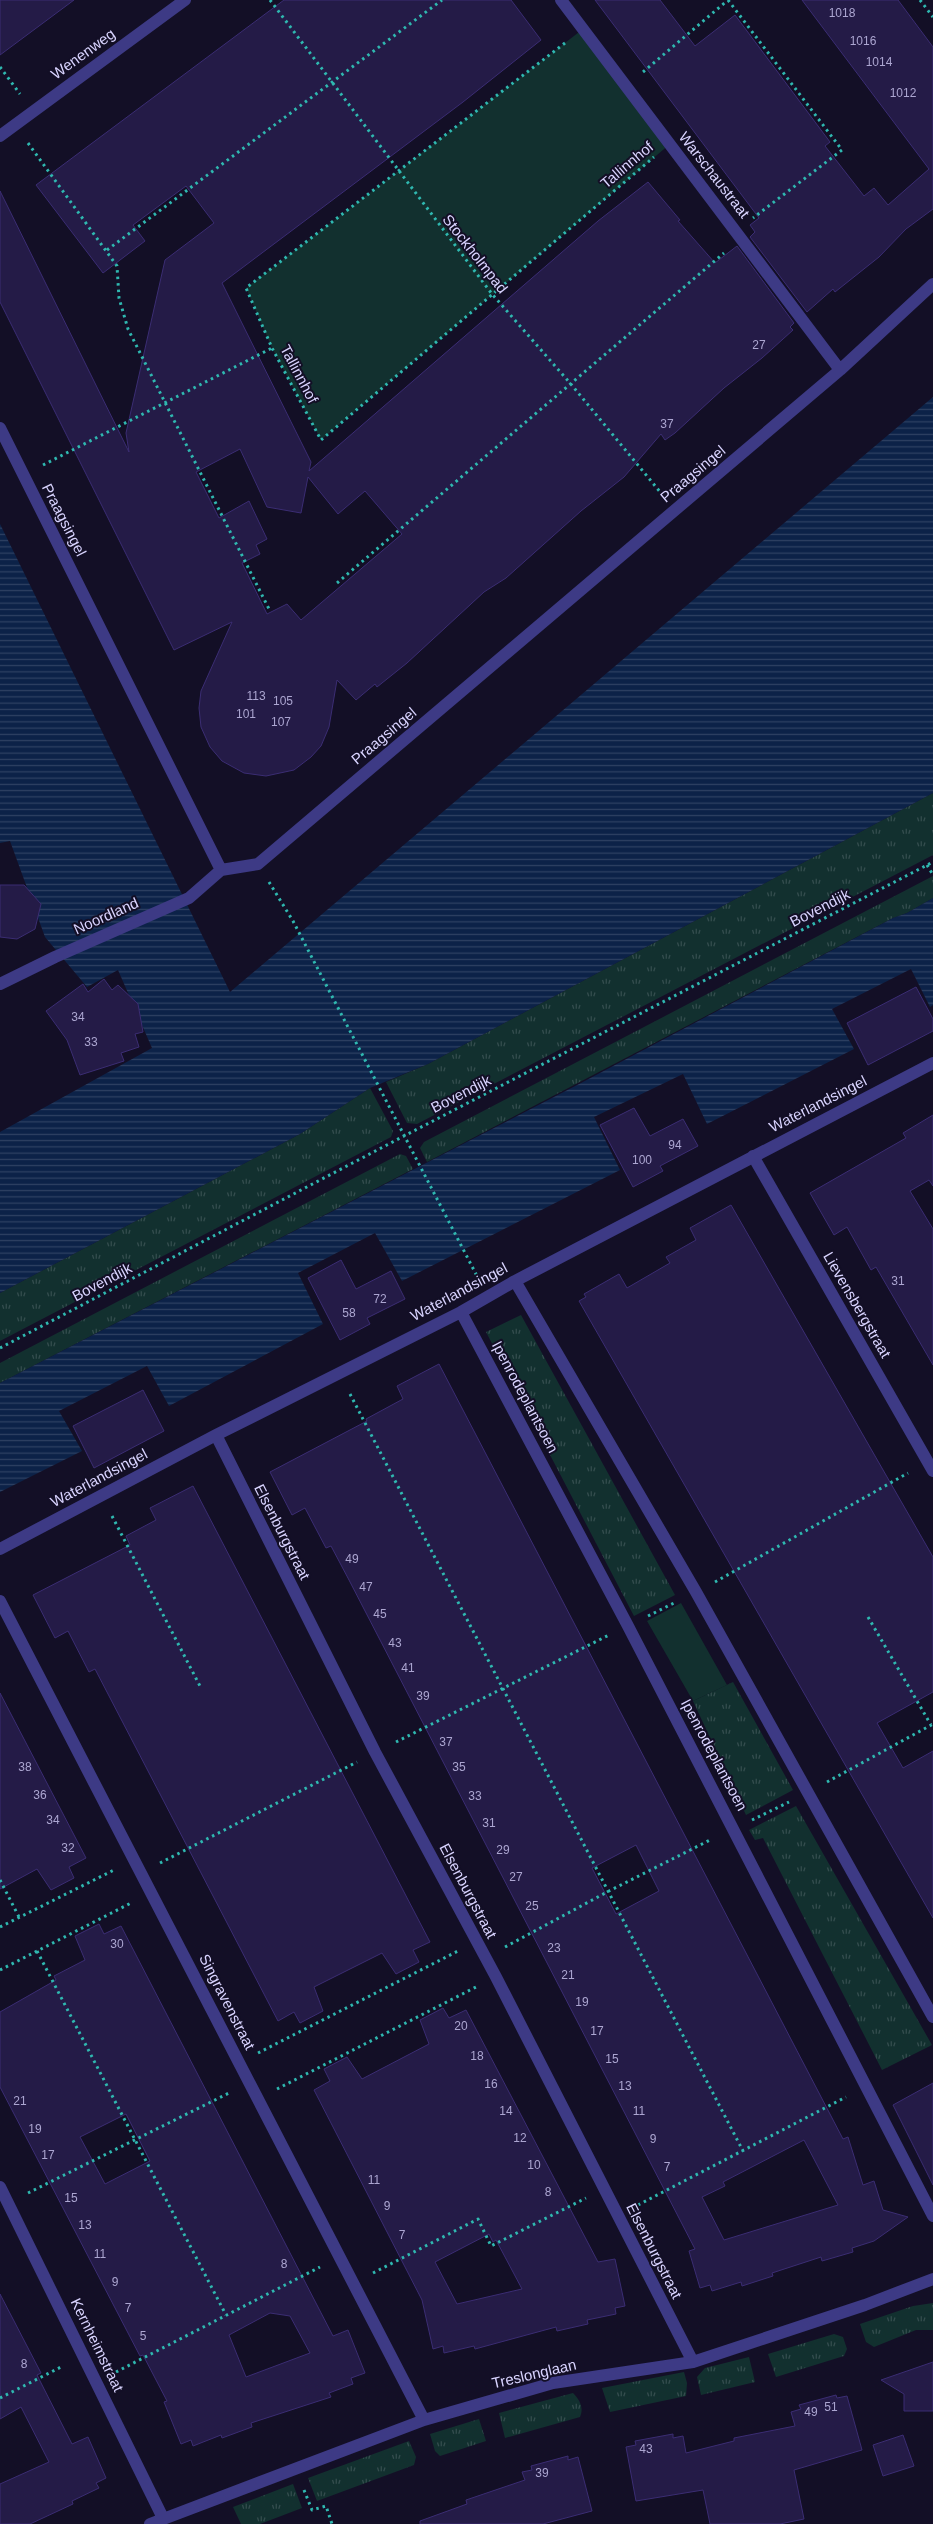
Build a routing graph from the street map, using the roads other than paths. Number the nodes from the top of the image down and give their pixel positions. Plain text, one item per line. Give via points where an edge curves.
1 (185, 0) edge
2 (561, 0) edge
3 (0, 136) edge
4 (933, 284) edge
5 (840, 370) junction
6 (0, 428) edge
7 (221, 870) junction
8 (0, 984) edge
9 (933, 1063) edge
10 (753, 1156) junction
11 (515, 1281) junction
12 (461, 1312) junction
13 (216, 1435) junction
14 (931, 1466) edge
15 (0, 1549) edge
16 (0, 1601) edge
17 (933, 2017) edge
18 (0, 2187) edge
19 (933, 2216) edge
20 (933, 2279) edge
21 (693, 2362) junction
22 (424, 2420) junction
23 (163, 2518) junction
24 (150, 2524) edge

1 - 3 street, Wenenweg
2 - 5 street, Warschaustraat
4 - 5 street, Praagsingel
5 - 7 street, Praagsingel via 258,864
6 - 7 street, Praagsingel
7 - 8 street, Noordland via 188,898 55,956
9 - 10 street, Waterlandsingel
10 - 11 street, Waterlandsingel
10 - 14 street, Lievensbergstraat
11 - 12 street, Waterlandsingel
11 - 17 street via 696,1592
12 - 13 street, Waterlandsingel
12 - 19 street, Ipenrodeplantsoen via 734,1829
13 - 15 street, Waterlandsingel
13 - 21 street, Elsenburgstraat via 375,1752 496,1977
16 - 22 street, Singravenstraat
18 - 23 street, Kernheimstraat
20 - 21 street, Treslonglaan
21 - 22 street, Treslonglaan via 554,2383
22 - 23 street, Treslonglaan
23 - 24 street, Treslonglaan

